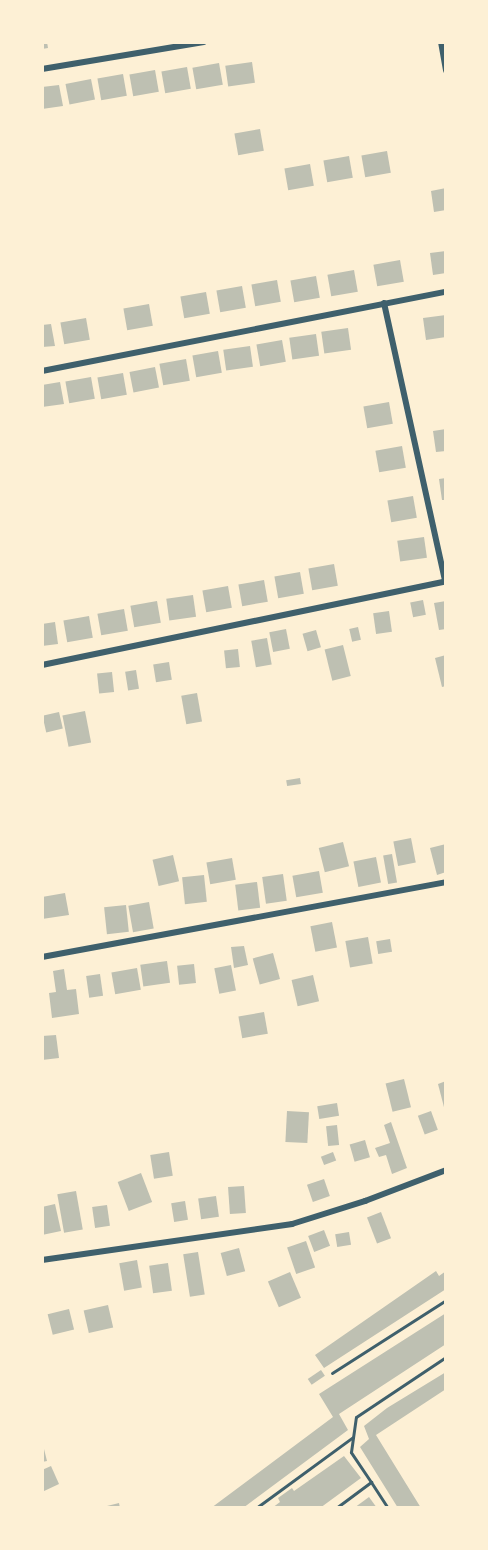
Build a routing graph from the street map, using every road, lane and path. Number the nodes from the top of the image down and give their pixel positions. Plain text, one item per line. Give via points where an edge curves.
1 (204, 42) edge
2 (441, 42) edge
3 (42, 69) edge
4 (446, 71) edge
5 (446, 292) edge
6 (384, 303) junction
7 (42, 371) edge
8 (446, 581) edge
9 (42, 665) edge
10 (446, 882) edge
11 (42, 957) edge
12 (446, 1170) edge
13 (42, 1260) edge
14 (446, 1300) edge
15 (446, 1357) edge
16 (332, 1373) dead end
17 (353, 1437) junction
18 (370, 1482) junction
19 (256, 1508) edge
20 (336, 1508) edge
21 (388, 1508) edge

1 - 3 street
2 - 4 street
5 - 6 street
6 - 7 street
6 - 8 street
8 - 9 street
10 - 11 street
12 - 13 street via 292,1224
14 - 16 lane
15 - 17 lane via 356,1417
17 - 18 lane via 351,1452
17 - 19 lane
18 - 20 lane
18 - 21 lane

